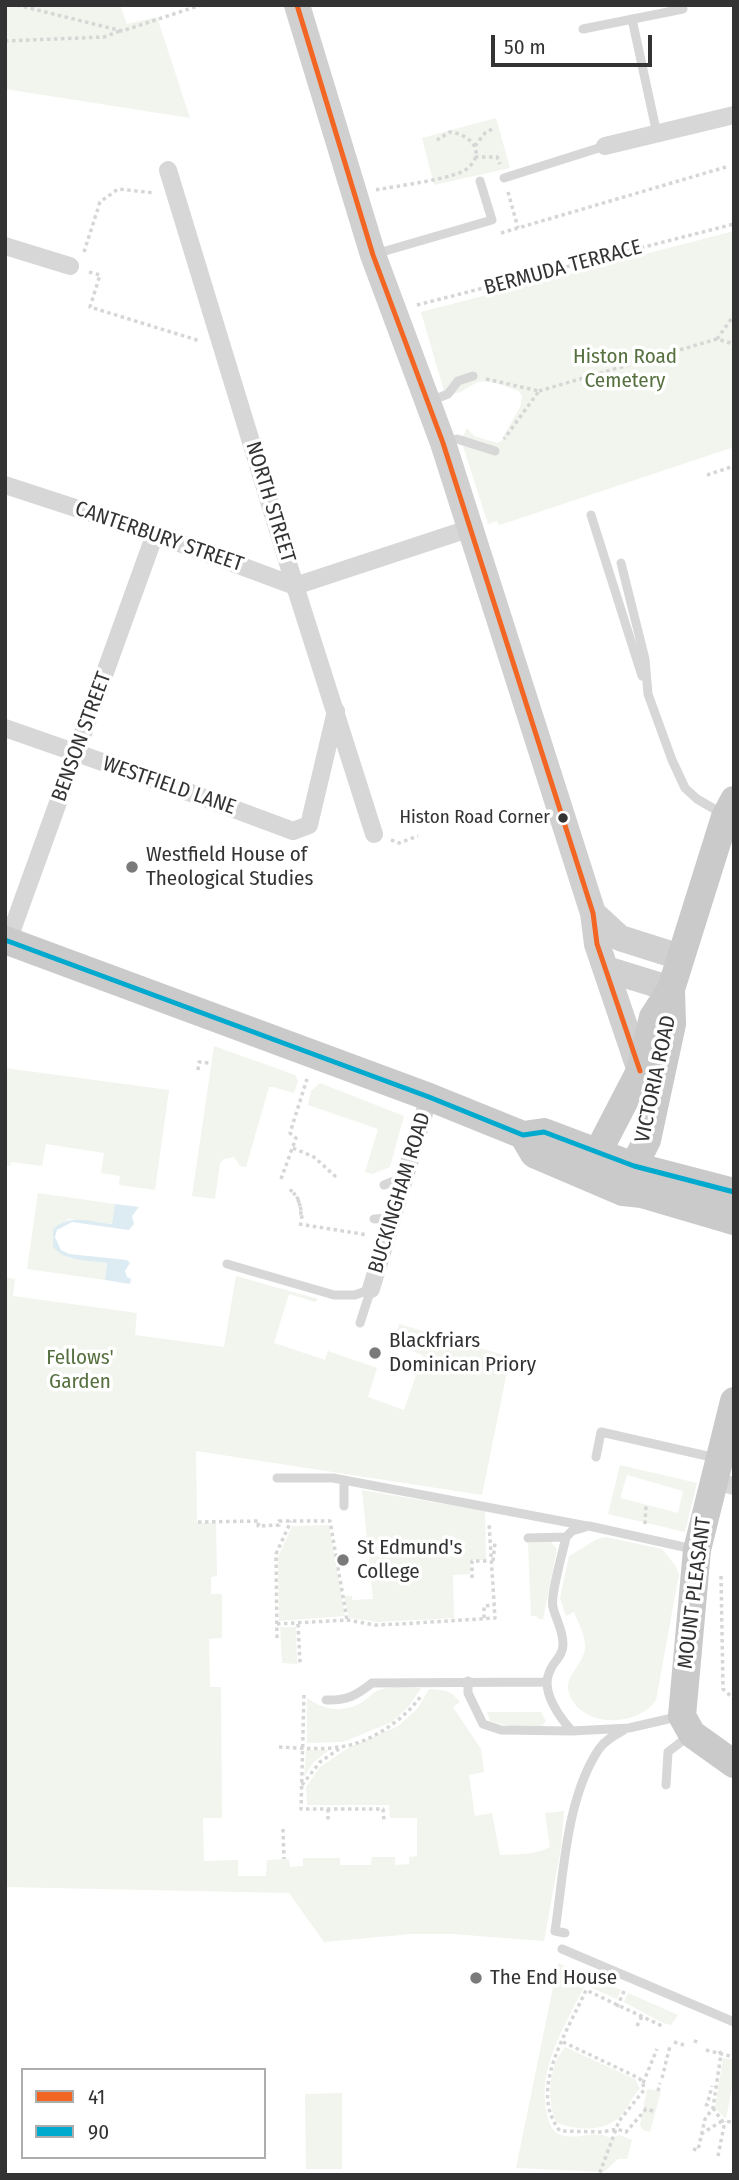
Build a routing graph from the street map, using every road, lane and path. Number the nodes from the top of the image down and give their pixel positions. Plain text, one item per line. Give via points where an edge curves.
1 (16, 5) edge
2 (201, 5) edge
3 (297, 5) edge
4 (683, 9) dead end
5 (632, 19) junction
6 (583, 29) dead end
7 (121, 31) junction
8 (5, 41) edge
9 (734, 115) edge
10 (492, 129) dead end
11 (657, 134) junction
12 (437, 140) dead end
13 (475, 146) junction
14 (605, 146) joint
15 (726, 167) dead end
16 (168, 170) dead end
17 (504, 178) dead end
18 (480, 181) dead end
19 (374, 190) dead end
20 (163, 194) dead end
21 (734, 223) edge
22 (503, 233) dead end
23 (5, 246) edge
24 (373, 255) junction
25 (70, 266) junction
26 (393, 313) junction
27 (734, 315) edge
28 (717, 339) junction
29 (734, 344) edge
30 (224, 349) junction
31 (473, 376) joint
32 (539, 391) junction
33 (428, 401) junction
34 (443, 443) junction
35 (495, 451) joint
36 (734, 466) edge
37 (707, 475) dead end
38 (5, 485) edge
39 (591, 515) dead end
40 (471, 528) junction
41 (155, 534) junction
42 (621, 563) dead end
43 (295, 586) junction
44 (648, 694) junction
45 (336, 711) junction
46 (5, 728) edge
47 (76, 754) junction
48 (729, 808) edge
49 (373, 834) joint
50 (418, 836) dead end
51 (593, 913) junction
52 (7, 940) edge
53 (680, 957) junction
54 (606, 969) junction
55 (671, 989) junction
56 (209, 1063) dead end
57 (198, 1070) dead end
58 (640, 1071) junction
59 (307, 1079) dead end
60 (429, 1097) junction
61 (292, 1148) junction
62 (612, 1173) junction
63 (333, 1178) dead end
64 (404, 1178) junction
65 (281, 1179) dead end
66 (384, 1185) dead end
67 (294, 1187) dead end
68 (734, 1192) edge
69 (297, 1204) junction
70 (304, 1204) junction
71 (734, 1221) edge
72 (299, 1224) dead end
73 (368, 1235) dead end
74 (227, 1264) dead end
75 (371, 1289) junction
76 (360, 1323) dead end
77 (734, 1401) edge
78 (596, 1457) dead end
79 (721, 1475) edge
80 (277, 1478) dead end
81 (344, 1480) junction
82 (646, 1505) dead end
83 (344, 1506) dead end
84 (489, 1507) junction
85 (291, 1521) junction
86 (198, 1522) dead end
87 (645, 1523) dead end
88 (589, 1526) junction
89 (566, 1537) junction
90 (528, 1538) dead end
91 (495, 1543) dead end
92 (696, 1550) junction
93 (491, 1561) junction
94 (721, 1565) dead end
95 (472, 1578) dead end
96 (494, 1605) junction
97 (484, 1618) junction
98 (347, 1620) junction
99 (298, 1623) junction
100 (277, 1624) junction
101 (278, 1638) dead end
102 (300, 1663) dead end
103 (426, 1681) junction
104 (468, 1681) junction
105 (547, 1682) junction
106 (304, 1695) dead end
107 (734, 1699) edge
108 (327, 1700) dead end
109 (687, 1725) junction
110 (629, 1728) junction
111 (572, 1731) junction
112 (279, 1747) dead end
113 (341, 1747) junction
114 (301, 1748) junction
115 (734, 1764) edge
116 (302, 1785) junction
117 (666, 1785) dead end
118 (328, 1809) junction
119 (384, 1822) dead end
120 (328, 1823) dead end
121 (283, 1829) dead end
122 (284, 1859) dead end
123 (565, 1933) dead end
124 (562, 1949) dead end
125 (642, 2016) junction
126 (734, 2022) edge
127 (637, 2026) dead end
128 (662, 2026) dead end
129 (563, 2042) junction
130 (684, 2045) dead end
131 (657, 2049) dead end
132 (706, 2050) dead end
133 (720, 2052) junction
134 (734, 2057) edge
135 (643, 2083) junction
136 (712, 2086) dead end
137 (658, 2091) dead end
138 (705, 2104) dead end
139 (713, 2108) junction
140 (653, 2111) dead end
141 (723, 2121) junction
142 (734, 2122) edge
143 (617, 2129) junction
144 (701, 2134) junction
145 (692, 2149) dead end
146 (718, 2156) dead end
147 (532, 2175) edge
148 (549, 2175) edge
149 (599, 2175) edge

1 - 7 path
2 - 7 path
3 - 24 main road
4 - 5 lane
5 - 6 lane
5 - 11 lane
7 - 8 path via 104,37
9 - 11 street
10 - 13 path
11 - 14 street
12 - 13 path via 458,133
13 - 19 path via 470,167 462,172
14 - 17 lane
15 - 22 path
16 - 30 street, NORTH STREET
18 - 24 lane via 492,220
20 - 25 path via 118,190 100,202 83,255
21 - 26 path, BERMUDA TERRACE
23 - 25 street
24 - 26 main road
25 - 30 path via 100,275 90,307
26 - 33 main road
27 - 28 path
28 - 29 path
28 - 32 path
30 - 43 street, NORTH STREET
31 - 32 path
31 - 33 lane via 458,381 448,394
32 - 35 path
33 - 34 main road
34 - 35 lane via 457,439
34 - 40 main road
36 - 37 path
38 - 41 street, CANTERBURY STREET
39 - 44 lane
40 - 43 street
40 - 51 main road
41 - 43 street, CANTERBURY STREET
41 - 47 street, BENSON STREET
42 - 44 lane via 645,659
43 - 45 street, NORTH STREET
44 - 48 lane via 685,788 696,799
45 - 47 street, WESTFIELD LANE via 309,825 293,831
45 - 49 street, NORTH STREET
46 - 47 street, WESTFIELD LANE
47 - 52 street, BENSON STREET
48 - 53 main road, VICTORIA ROAD
49 - 50 path via 399,843
51 - 53 main road via 620,938
51 - 54 main road
52 - 60 main road
53 - 55 main road, VICTORIA ROAD
54 - 55 main road
54 - 58 main road
55 - 58 main road, VICTORIA ROAD via 653,1017
55 - 62 main road, VICTORIA ROAD via 672,1024 647,1140
56 - 57 path via 199,1062
58 - 62 main road, VICTORIA ROAD
59 - 61 path via 290,1133 296,1138
60 - 62 main road via 523,1135 544,1132
60 - 64 street, BUCKINGHAM ROAD
61 - 63 path via 322,1163
61 - 65 path
62 - 68 main road
62 - 71 main road via 646,1195
64 - 66 lane
64 - 75 street, BUCKINGHAM ROAD via 383,1219
67 - 69 path
69 - 70 path
69 - 70 path
69 - 70 path
72 - 73 path
74 - 75 lane via 334,1295
75 - 76 lane
77 - 79 main road, MOUNT PLEASANT
78 - 79 lane via 601,1432
79 - 92 main road, MOUNT PLEASANT
80 - 81 lane
81 - 83 lane
81 - 84 lane
82 - 87 path
84 - 88 lane
84 - 93 path
85 - 86 path via 258,1526 259,1521
85 - 98 path via 330,1521
85 - 100 path via 276,1554
88 - 89 lane
88 - 92 lane
89 - 90 lane
89 - 105 lane via 552,1605 562,1629 562,1655
91 - 93 path
92 - 109 main road, MOUNT PLEASANT
93 - 95 path via 472,1561
93 - 96 path
94 - 107 path via 723,1689
96 - 97 path via 484,1605
96 - 97 path via 495,1619
97 - 98 path via 375,1625
98 - 99 path
99 - 100 path
99 - 102 path
100 - 101 path
103 - 104 lane
103 - 108 lane via 372,1683 354,1698
103 - 113 path via 424,1692 396,1723
104 - 105 lane
104 - 111 lane via 468,1693 483,1724 501,1730
105 - 111 lane via 552,1704
106 - 114 path
109 - 110 lane
109 - 115 main road
109 - 117 lane via 668,1752
110 - 111 lane
110 - 123 lane via 599,1748 577,1798 555,1931
112 - 114 path
113 - 114 path
113 - 116 path via 320,1762
114 - 116 path
116 - 118 path via 301,1809
118 - 119 path via 383,1809
118 - 120 path
121 - 122 path
124 - 126 lane
125 - 127 path
125 - 128 path
125 - 129 path via 586,1990
129 - 135 path
129 - 143 path via 547,2086 554,2124 560,2131 603,2133
130 - 137 path via 672,2044
131 - 135 path
132 - 133 path
133 - 134 path
133 - 139 path
135 - 143 path via 644,2090
136 - 138 path
139 - 141 path
139 - 144 path
140 - 143 path via 646,2109 626,2132
141 - 142 path
141 - 144 path
141 - 146 path
143 - 149 path
144 - 145 path via 698,2150
147 - 148 path

